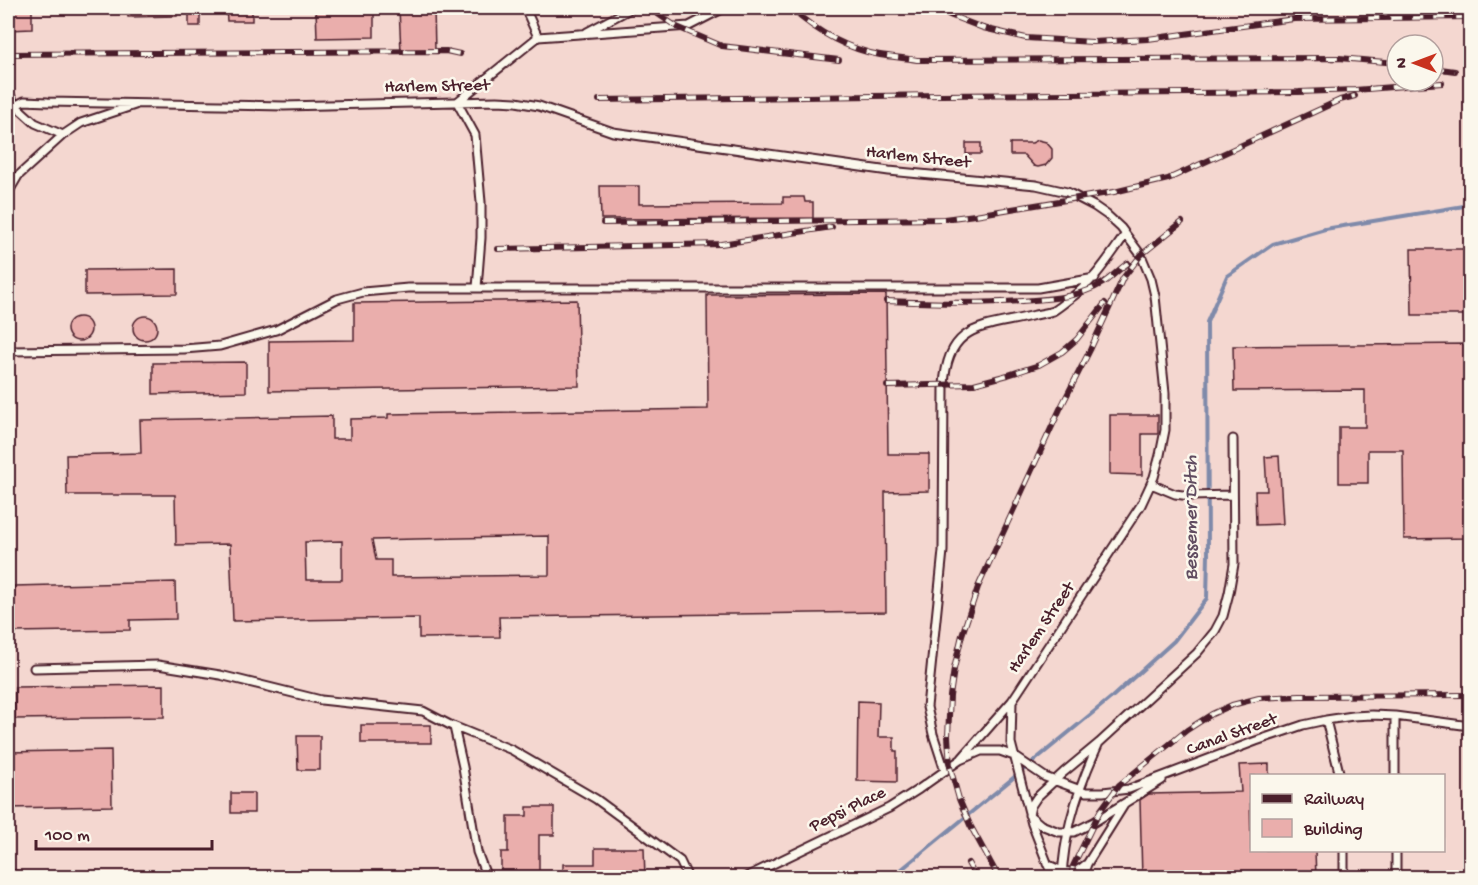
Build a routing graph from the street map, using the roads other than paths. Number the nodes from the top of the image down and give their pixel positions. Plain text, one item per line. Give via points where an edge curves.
1 (525, 8) edge
2 (632, 8) edge
3 (724, 8) edge
4 (583, 34) junction
5 (538, 37) junction
6 (8, 91) edge
7 (457, 102) junction
8 (140, 103) junction
9 (15, 105) junction
10 (8, 119) edge
11 (63, 135) junction
12 (18, 176) junction
13 (8, 183) edge
14 (8, 193) edge
15 (1125, 235) junction
16 (1095, 278) junction
17 (477, 288) junction
18 (8, 351) edge
19 (1233, 439) dead end
20 (1151, 484) junction
21 (1233, 495) junction
22 (34, 668) dead end
23 (1012, 701) junction
24 (1395, 716) junction
25 (1326, 720) junction
26 (451, 725) junction
27 (1470, 726) edge
28 (1099, 743) junction
29 (1014, 756) junction
30 (960, 760) junction
31 (945, 771) junction
32 (1174, 772) junction
33 (1340, 774) edge
34 (1395, 774) edge
35 (1054, 781) junction
36 (1080, 790) junction
37 (1126, 802) junction
38 (1029, 815) junction
39 (1069, 832) junction
40 (1344, 852) edge
41 (1396, 852) edge
42 (1047, 864) junction
43 (1087, 864) junction
44 (8, 873) edge
45 (1062, 874) edge
46 (23, 878) edge
47 (487, 878) edge
48 (688, 878) edge
49 (744, 878) edge
50 (1053, 878) edge
51 (1082, 878) edge
52 (1344, 878) edge
53 (1396, 878) edge

1 - 5 lane
2 - 4 lane
3 - 4 lane via 689,26
4 - 5 lane
5 - 7 lane
6 - 9 lane
7 - 8 lane, Harlem Street via 284,106
7 - 15 lane, Harlem Street via 539,106 613,132 708,146 889,171 1035,184 1079,197 1107,215
7 - 17 lane via 475,135 481,202
8 - 9 lane, Harlem Street via 24,101
8 - 11 lane via 81,123
9 - 10 lane via 10,108
9 - 11 lane via 35,123
11 - 12 lane
12 - 13 lane
12 - 14 lane
15 - 16 lane
15 - 20 lane, Harlem Street via 1141,255 1152,279 1161,341 1165,430
16 - 17 lane via 1038,288
16 - 31 lane via 1053,310 984,325 962,336 950,354 944,385 943,550 927,707
17 - 18 lane via 363,292 337,299 276,330 220,346 184,350
19 - 21 lane
20 - 21 lane via 1175,494
20 - 23 lane, Harlem Street
21 - 28 lane via 1234,564 1223,615 1215,631 1197,653
22 - 26 lane via 158,665 220,675 321,700 423,711
23 - 29 lane, Harlem Street
23 - 30 lane
24 - 25 lane, Canal Street
24 - 27 lane, Canal Street
24 - 34 lane
25 - 32 lane, Canal Street
25 - 33 lane
26 - 47 lane via 464,767 477,852
26 - 48 lane via 512,750 596,799 680,861
28 - 35 lane
28 - 36 lane
29 - 30 lane via 981,751
29 - 35 lane, Canal Street
29 - 38 lane, Harlem Street
30 - 31 lane, Pepsi Place
31 - 49 lane, Pepsi Place via 889,808
32 - 36 lane, Canal Street via 1114,792
32 - 37 lane
35 - 36 lane, Canal Street
35 - 38 lane via 1037,797
36 - 39 lane
37 - 39 lane
37 - 43 lane
38 - 39 lane via 1041,825
38 - 42 lane, Harlem Street
39 - 45 lane
40 - 52 lane
41 - 53 lane
42 - 45 lane
42 - 50 lane, Harlem Street
43 - 45 lane
43 - 51 lane
44 - 46 lane

